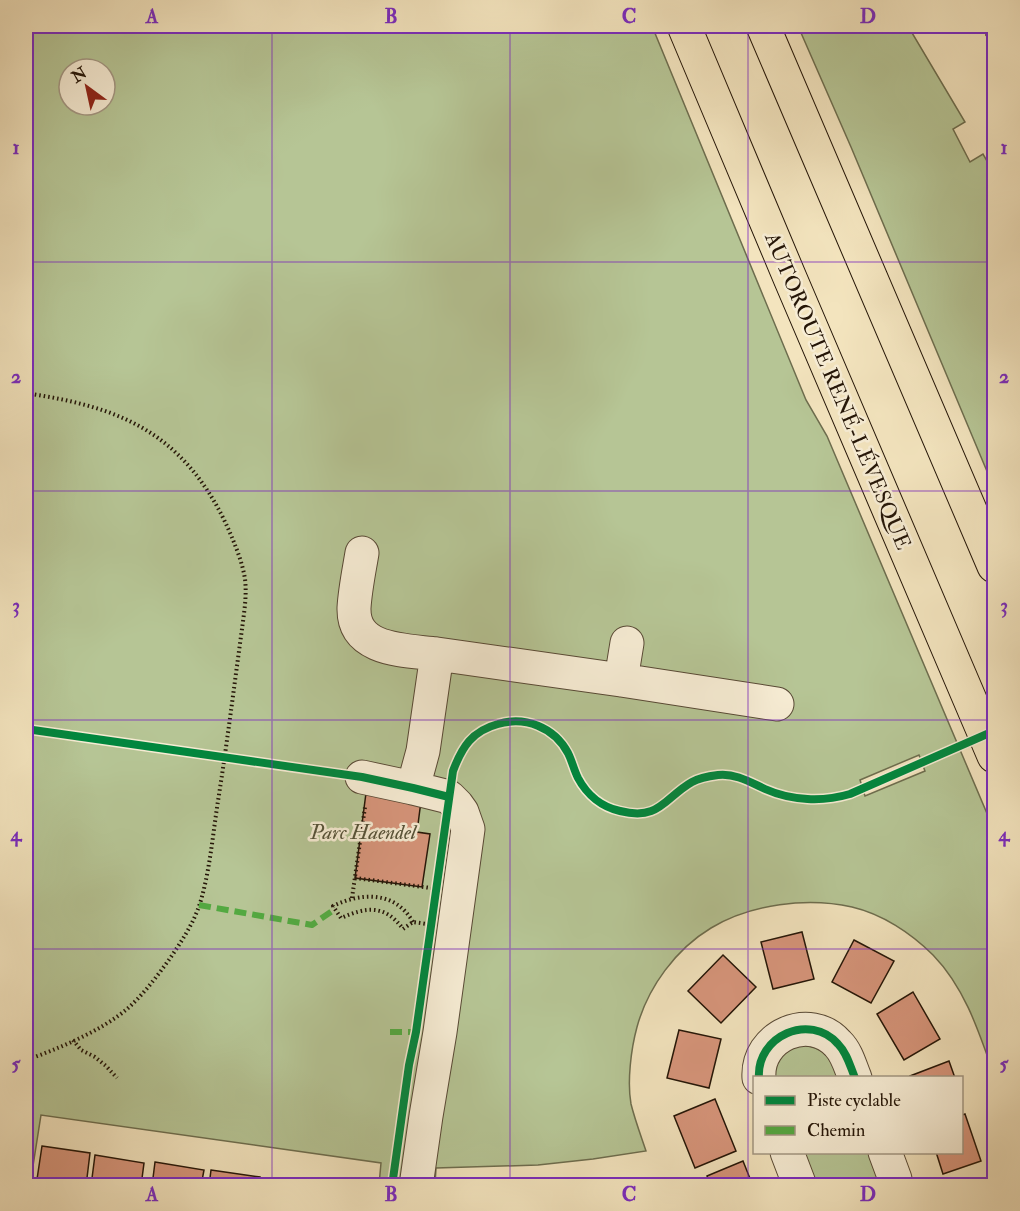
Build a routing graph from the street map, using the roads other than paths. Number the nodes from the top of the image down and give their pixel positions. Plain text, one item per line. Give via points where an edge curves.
1 (684, 26) edge
2 (763, 26) edge
3 (362, 553) dead end
4 (994, 566) edge
5 (627, 643) dead end
6 (437, 654) junction
7 (621, 680) junction
8 (777, 704) dead end
9 (994, 756) edge
10 (365, 778) road end
11 (413, 788) junction
12 (759, 1076) edge
13 (855, 1076) edge
14 (788, 1154) edge
15 (886, 1154) edge
16 (417, 1185) edge
17 (800, 1185) edge
18 (895, 1185) edge

1 - 9 highway, AUTOROUTE RENÉ-LÉVESQUE
2 - 4 highway
3 - 6 street via 354,608 360,629 367,638 388,648
5 - 7 street
6 - 7 street
6 - 11 street via 423,751
7 - 8 street
10 - 11 street
11 - 16 street via 449,797 462,812 468,829
12 - 13 street via 759,1062 765,1050 774,1040 798,1029 827,1035 837,1043
14 - 17 street
15 - 18 street

